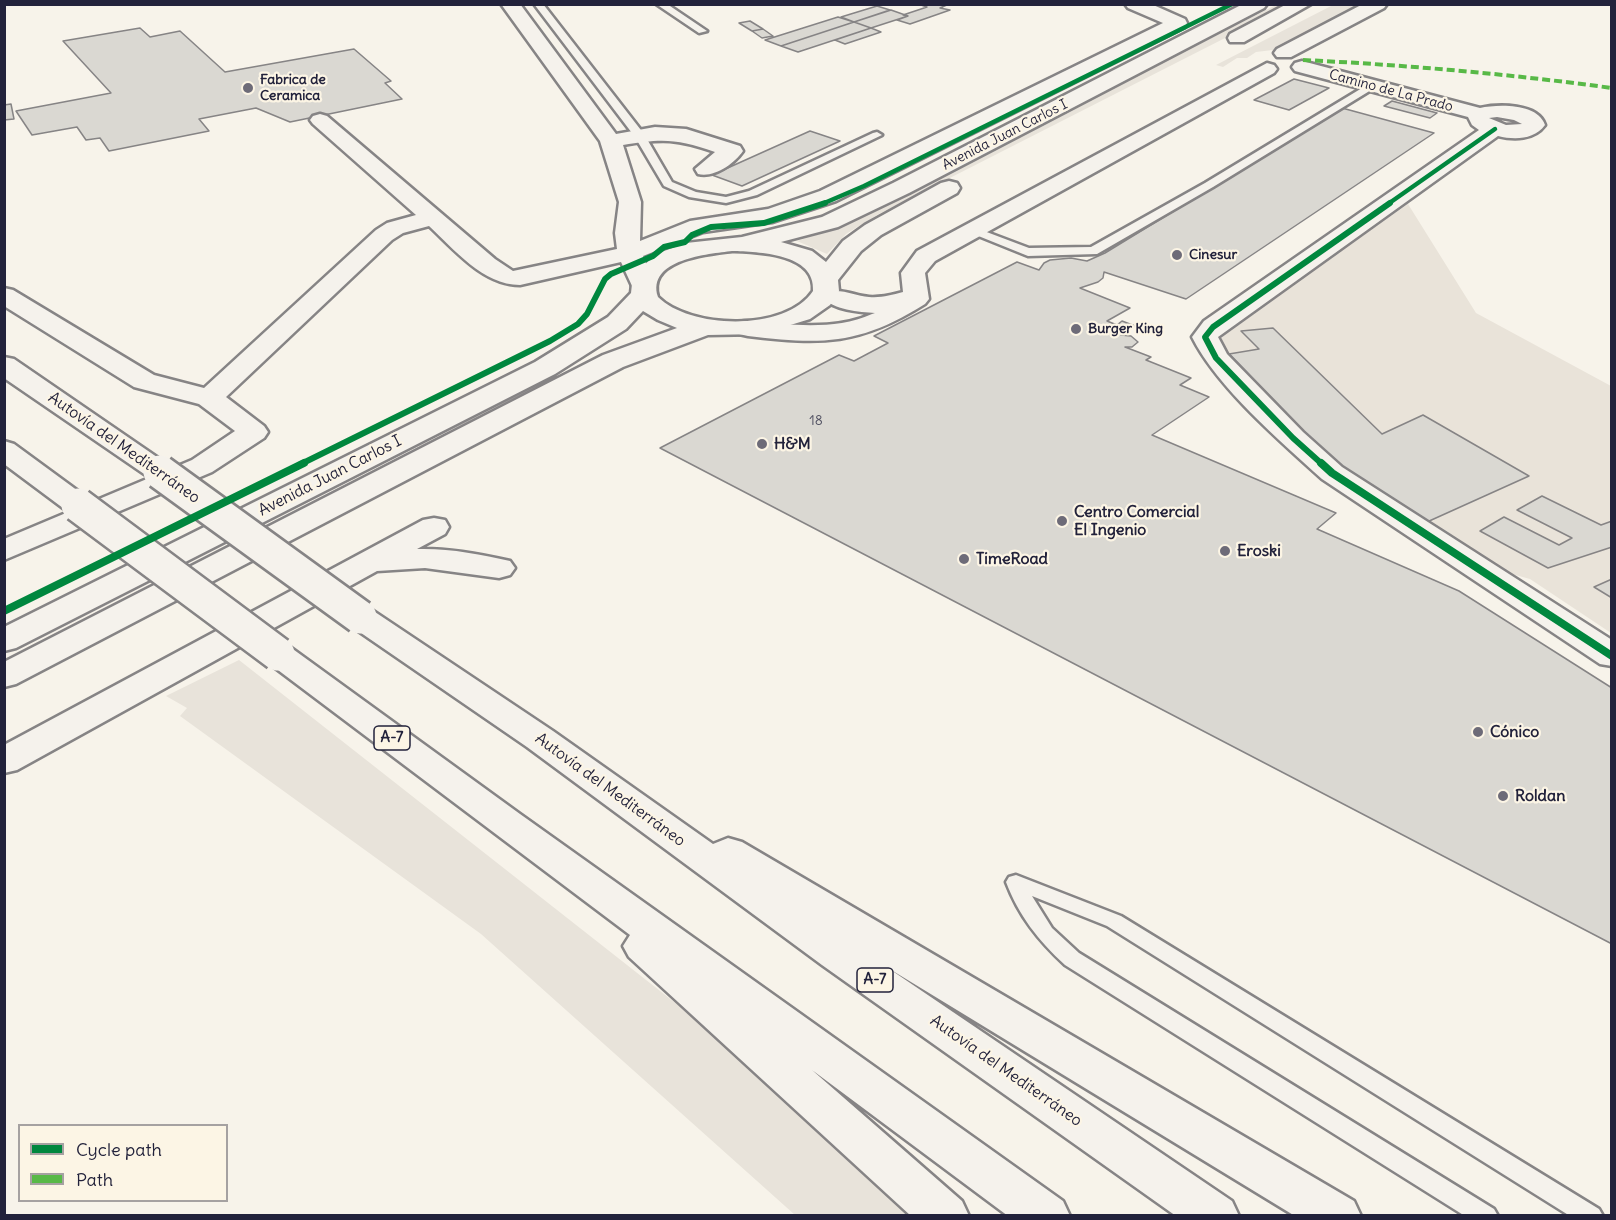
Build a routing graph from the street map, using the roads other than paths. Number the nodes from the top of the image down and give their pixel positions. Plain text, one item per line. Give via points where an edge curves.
1 (510, 4) edge
2 (538, 4) edge
3 (660, 4) edge
4 (1134, 4) edge
5 (1258, 4) edge
6 (1302, 4) edge
7 (1378, 4) edge
8 (702, 31) dead end
9 (1223, 45) dead end
10 (1275, 61) junction
11 (1372, 85) junction
12 (320, 120) dead end
13 (877, 135) dead end
14 (640, 136) junction
15 (611, 141) junction
16 (706, 169) dead end
17 (972, 177) dead end
18 (630, 202) junction
19 (433, 218) junction
20 (972, 231) junction
21 (673, 236) junction
22 (738, 244) junction
23 (630, 253) junction
24 (915, 286) junction
25 (831, 288) junction
26 (643, 289) junction
27 (4, 295) edge
28 (705, 327) junction
29 (748, 328) junction
30 (4, 365) edge
31 (209, 398) junction
32 (4, 450) edge
33 (434, 527) dead end
34 (4, 551) edge
35 (363, 566) junction
36 (499, 568) dead end
37 (4, 641) edge
38 (1611, 656) edge
39 (4, 676) edge
40 (540, 739) junction
41 (4, 761) edge
42 (506, 823) junction
43 (945, 1215) edge
44 (1046, 1215) edge
45 (1215, 1215) edge
46 (1337, 1215) edge
47 (1486, 1215) edge
48 (1591, 1215) edge

1 - 15 main road
2 - 14 lane
3 - 8 lane
4 - 21 main road via 1178,23 828,196 772,215 698,226
5 - 22 main road, Avenida Juan Carlos I via 830,222
6 - 9 main road
7 - 10 main road
10 - 11 main road, Camino de La Prado via 1286,70 1302,67
10 - 20 main road
11 - 20 lane via 1093,252 1028,252
11 - 38 main road, Camino de La Prado via 1488,122 1213,327 1205,337 1216,358 1332,473
12 - 19 main road
13 - 14 lane via 753,193 726,200 693,195 668,184
14 - 15 main road
14 - 16 main road via 686,135 732,151
15 - 18 main road
17 - 25 main road via 873,230 852,246
18 - 21 main road via 648,223
18 - 23 main road
19 - 23 main road via 508,278 532,277
19 - 31 main road via 395,228 384,235
20 - 24 main road via 926,256 913,273
21 - 22 main road
21 - 23 main road
22 - 25 main road via 802,256 820,269
22 - 26 main road, Avenida Juan Carlos I via 676,254 654,267
23 - 26 main road
24 - 25 main road via 901,301 885,304 849,302
24 - 29 main road via 916,299 874,324 808,333
25 - 29 main road via 802,314
26 - 28 main road via 648,302 667,316
26 - 37 main road, Avenida Juan Carlos I via 617,323 545,368
27 - 31 main road via 144,381
28 - 29 main road
28 - 39 main road via 613,361
30 - 40 main road, Autovía del Mediterráneo / A-7, bridge
31 - 34 main road via 254,432 202,466
32 - 42 main road, A-7, bridge
33 - 35 main road
35 - 36 main road via 400,558 447,558
35 - 41 main road
40 - 45 main road, Autovía del Mediterráneo / A-7 via 837,954
40 - 46 main road
42 - 43 main road
42 - 44 main road, A-7
47 - 48 lane via 1072,959 1044,934 1026,909 1016,882 1114,921

